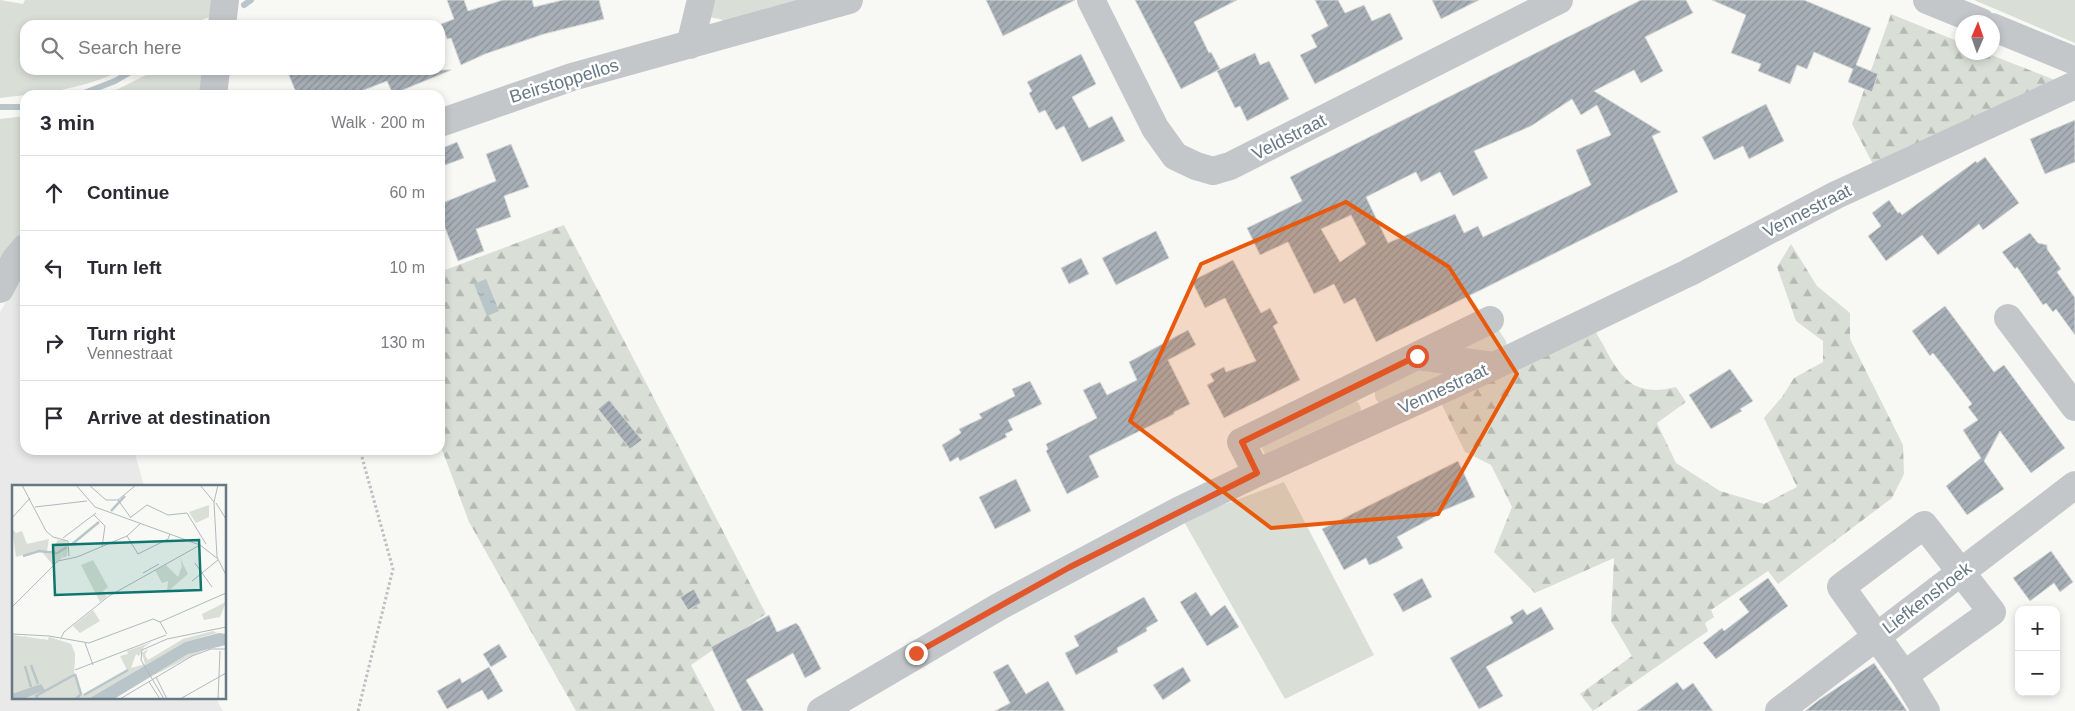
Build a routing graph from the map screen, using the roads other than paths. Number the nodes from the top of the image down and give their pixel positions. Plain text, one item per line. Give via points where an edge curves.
1 (701, 0) edge
2 (850, 0) edge
3 (1091, 0) edge
4 (1559, 0) edge
5 (1927, 0) edge
6 (1964, 15) edge
7 (2000, 30) edge
8 (690, 45) junction
9 (2075, 61) edge
10 (215, 75) edge
11 (2075, 85) edge
12 (214, 90) edge
13 (445, 121) edge
14 (20, 254) edge
15 (0, 289) edge
16 (2008, 318) dead end
17 (1490, 320) dead end
18 (1417, 356) junction
19 (1494, 366) junction
20 (1360, 384) junction
21 (2075, 406) edge
22 (1377, 419) junction
23 (1257, 473) junction
24 (2075, 485) edge
25 (1962, 572) junction
26 (1876, 637) junction
27 (1904, 674) junction
28 (821, 711) edge
29 (1779, 711) edge
30 (1926, 711) edge

1 - 8 street
2 - 8 street, Beirstoppellos
3 - 4 street, Veldstraat via 1155,128 1175,156 1214,171 1230,166
5 - 6 street
7 - 9 street
8 - 13 street, Beirstoppellos via 572,77
10 - 12 street
11 - 19 street, Vennestraat via 1836,195 1688,273
14 - 15 street
16 - 21 street
17 - 18 street
18 - 19 street
18 - 20 street
19 - 22 street, Vennestraat
20 - 22 street
20 - 23 street via 1242,442
22 - 23 street, Vennestraat
23 - 28 street, Vennestraat via 1070,567 916,653
24 - 25 street, Liefkenshoek
25 - 26 street, Liefkenshoek
25 - 26 street via 1924,525 1841,587
25 - 27 street via 1992,612
26 - 27 street
26 - 29 street, Liefkenshoek
27 - 30 street

